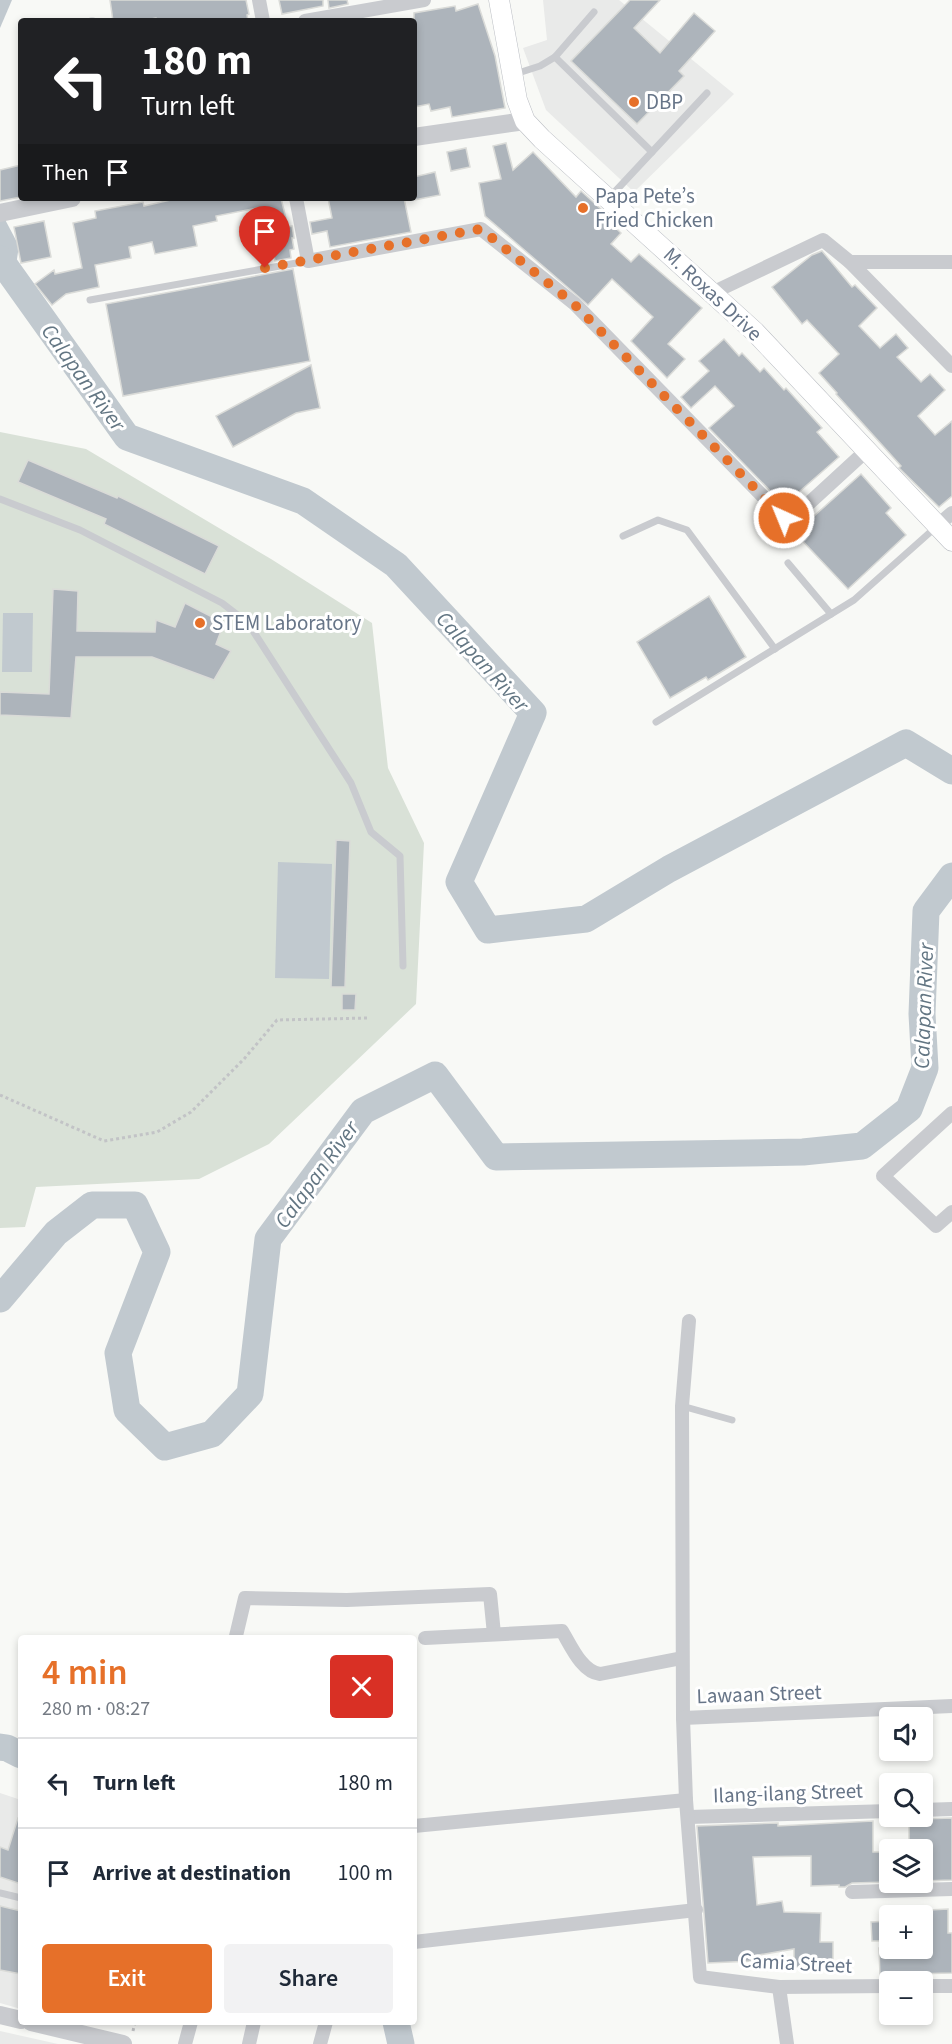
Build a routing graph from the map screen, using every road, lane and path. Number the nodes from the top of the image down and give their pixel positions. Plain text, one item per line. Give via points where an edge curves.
1 (259, 0) edge
2 (424, 0) edge
3 (499, 0) edge
4 (594, 12) dead end
5 (262, 18) edge
6 (322, 18) edge
7 (555, 57) junction
8 (512, 75) junction
9 (707, 93) dead end
10 (525, 121) junction
11 (417, 137) edge
12 (652, 152) junction
13 (608, 199) junction
14 (57, 201) edge
15 (297, 201) edge
16 (1, 212) edge
17 (308, 261) junction
18 (850, 262) junction
19 (952, 262) edge
20 (712, 293) junction
21 (90, 300) dead end
22 (952, 366) edge
23 (867, 450) junction
24 (0, 499) edge
25 (945, 519) edge
26 (622, 536) dead end
27 (952, 541) edge
28 (788, 563) dead end
29 (831, 614) junction
30 (775, 649) junction
31 (656, 722) dead end
32 (403, 966) dead end
33 (369, 1018) dead end
34 (0, 1095) edge
35 (952, 1113) edge
36 (952, 1212) edge
37 (689, 1321) dead end
38 (682, 1406) junction
39 (732, 1420) dead end
40 (494, 1634) junction
41 (236, 1635) edge
42 (424, 1638) dead end
43 (682, 1658) junction
44 (952, 1706) edge
45 (682, 1718) junction
46 (686, 1800) junction
47 (952, 1809) edge
48 (933, 1810) edge
49 (879, 1811) edge
50 (688, 1817) junction
51 (417, 1826) edge
52 (952, 1889) edge
53 (852, 1892) dead end
54 (0, 1893) edge
55 (18, 1897) edge
56 (696, 1910) junction
57 (417, 1942) edge
58 (700, 1977) joint
59 (879, 1986) edge
60 (933, 1986) edge
61 (952, 1986) edge
62 (779, 1987) junction
63 (0, 2015) edge
64 (18, 2019) edge
65 (44, 2025) edge
66 (190, 2025) edge
67 (253, 2025) edge
68 (325, 2025) edge
69 (123, 2044) edge
70 (185, 2044) edge
71 (249, 2044) edge
72 (320, 2044) edge
73 (787, 2044) edge

1 - 5 street
2 - 6 street
3 - 8 main road, M. Roxas Drive
4 - 7 lane
7 - 8 lane
7 - 12 lane
8 - 10 main road, M. Roxas Drive
9 - 12 lane
10 - 11 street
10 - 13 main road, M. Roxas Drive
12 - 13 lane
13 - 20 main road, M. Roxas Drive
14 - 16 street
15 - 17 street
17 - 21 lane
17 - 23 street via 481,229 574,304 784,518 794,517
18 - 19 street
18 - 20 street via 823,240
18 - 22 street
20 - 23 main road, M. Roxas Drive via 755,332
23 - 25 main road, M. Roxas Drive
24 - 32 lane via 80,530 222,603 248,622 351,783 371,832 400,856
25 - 27 main road, M. Roxas Drive
25 - 29 lane via 854,600
26 - 30 lane via 658,520 687,530
28 - 29 lane
29 - 30 lane
30 - 31 lane
33 - 34 path via 277,1020 191,1112 156,1132 104,1141
35 - 36 street via 883,1176 936,1226
37 - 38 street
38 - 39 lane
38 - 43 street
40 - 41 street via 490,1594 347,1600 246,1598
40 - 42 street
40 - 43 street via 562,1631 592,1673
43 - 45 street
44 - 45 street, Lawaan Street
45 - 46 street, Lawaan Street
46 - 50 street, Lawaan Street
46 - 51 street
47 - 48 street
49 - 50 street, Ilang-ilang Street
50 - 56 street, Lawaan Street
52 - 53 street
54 - 55 lane
56 - 57 street
56 - 58 street, Lawaan Street
58 - 62 street, Camia Street
59 - 62 street, Camia Street
60 - 61 street
62 - 73 street
63 - 64 street
65 - 69 street
66 - 70 street
67 - 71 street
68 - 72 street

